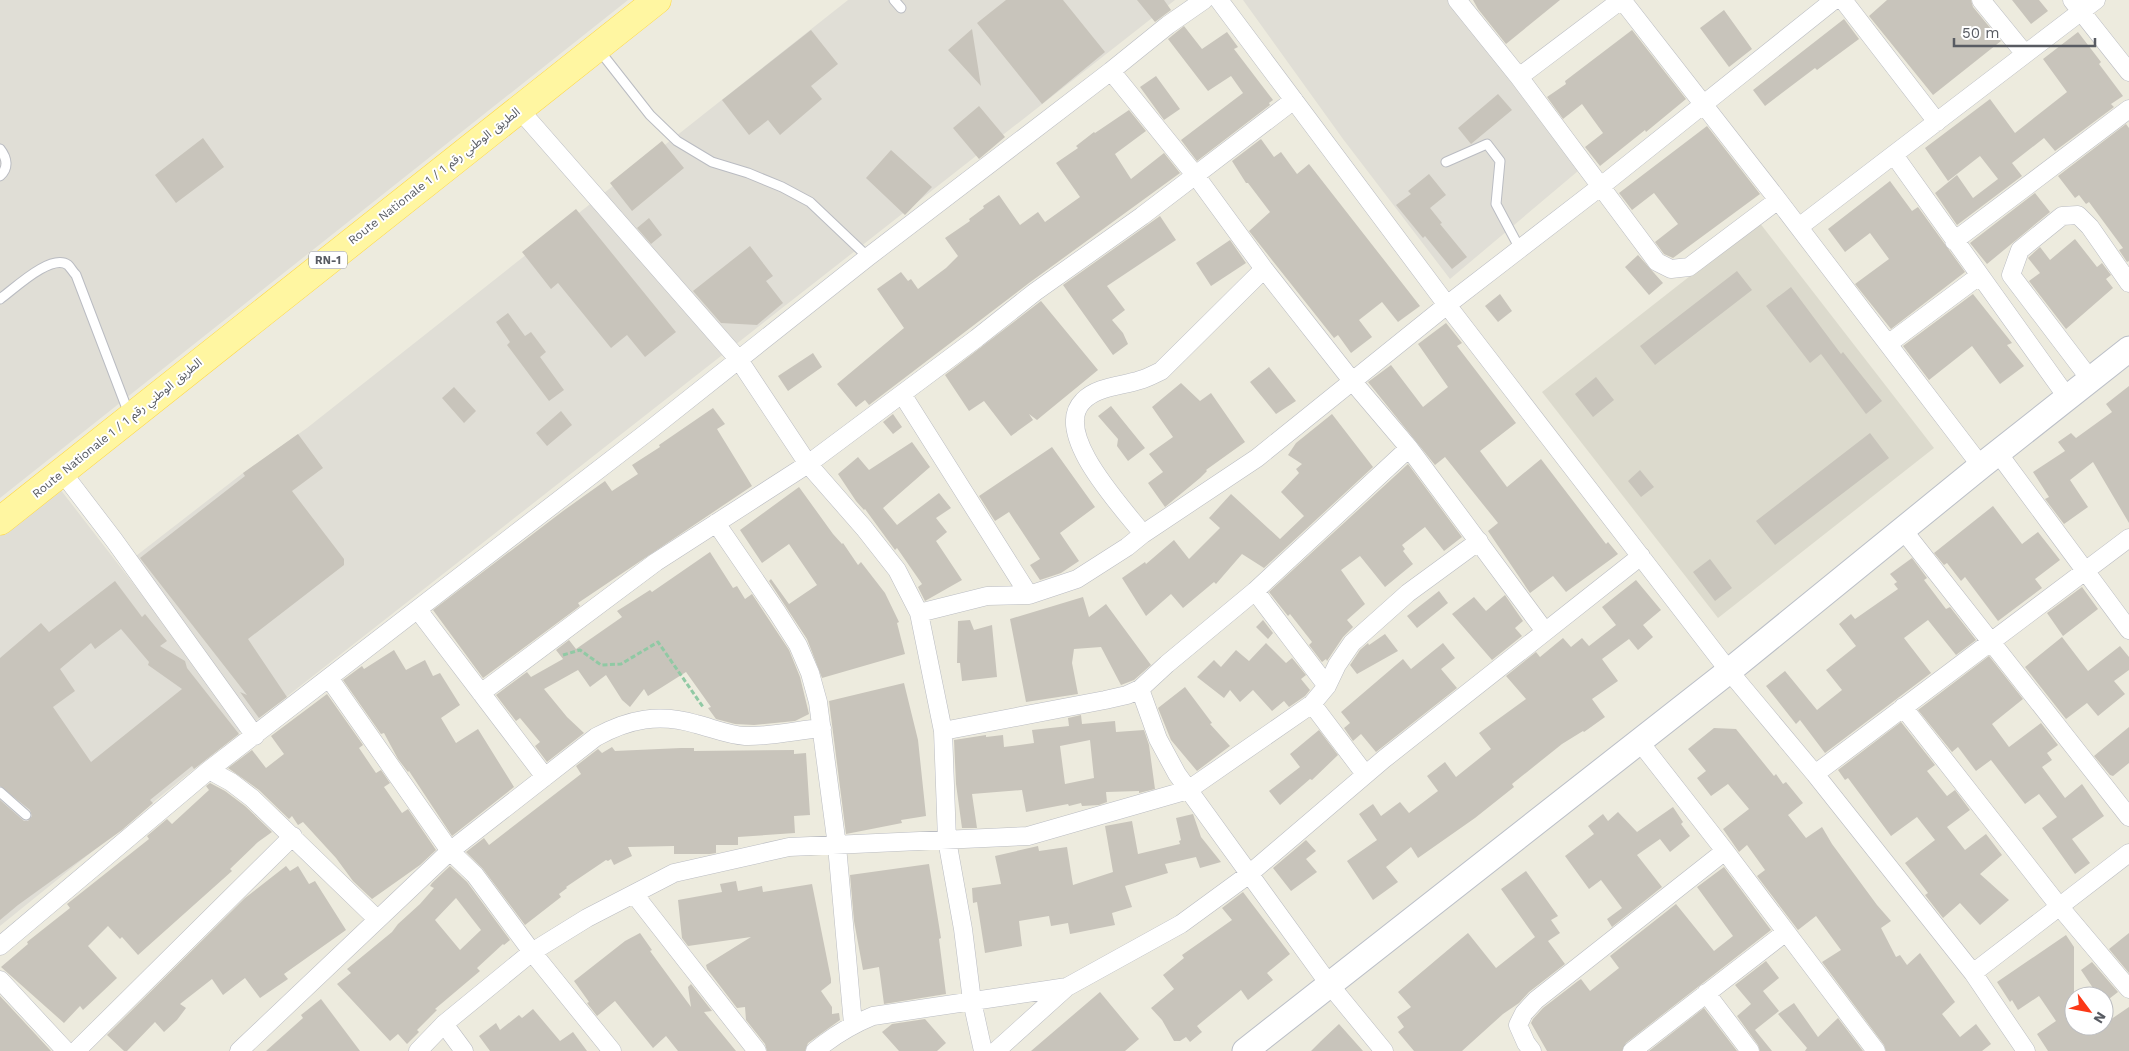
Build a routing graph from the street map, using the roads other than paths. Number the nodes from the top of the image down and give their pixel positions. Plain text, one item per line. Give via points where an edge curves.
1 (657, 0) edge
2 (894, 0) edge
3 (1204, 0) edge
4 (1219, 0) edge
5 (1457, 0) edge
6 (1622, 0) edge
7 (1834, 0) edge
8 (1843, 0) edge
9 (1981, 0) edge
10 (2096, 0) edge
11 (2077, 6) edge
12 (901, 8) dead end
13 (597, 48) junction
14 (2025, 54) junction
15 (1111, 72) junction
16 (2129, 72) edge
17 (1519, 77) junction
18 (1294, 100) junction
19 (1704, 104) junction
20 (519, 109) junction
21 (2129, 109) edge
22 (1937, 122) junction
23 (0, 149) edge
24 (1894, 155) junction
25 (1446, 162) dead end
26 (0, 176) edge
27 (1196, 176) junction
28 (1600, 187) junction
29 (1778, 200) junction
30 (1799, 227) junction
31 (1954, 241) junction
32 (1520, 249) junction
33 (868, 257) junction
34 (1264, 269) junction
35 (1979, 276) junction
36 (2129, 283) edge
37 (0, 299) edge
38 (1447, 305) junction
39 (1888, 344) junction
40 (2129, 349) edge
41 (739, 360) junction
42 (2090, 379) junction
43 (1353, 382) junction
44 (902, 394) junction
45 (2067, 397) junction
46 (130, 417) junction
47 (1409, 448) junction
48 (1990, 460) junction
49 (808, 464) junction
50 (62, 472) junction
51 (0, 522) edge
52 (716, 523) junction
53 (1903, 530) junction
54 (1143, 534) junction
55 (2129, 538) edge
56 (1479, 541) junction
57 (1641, 556) junction
58 (2085, 570) junction
59 (1255, 591) junction
60 (1029, 595) junction
61 (418, 610) junction
62 (919, 613) junction
63 (1544, 630) junction
64 (2129, 630) edge
65 (1991, 642) junction
66 (1729, 671) junction
67 (329, 678) junction
68 (1327, 686) junction
69 (1140, 689) junction
70 (480, 693) junction
71 (1312, 704) junction
72 (1903, 707) junction
73 (822, 728) junction
74 (943, 731) junction
75 (256, 736) junction
76 (1639, 741) junction
77 (209, 770) junction
78 (1365, 774) junction
79 (1815, 774) junction
80 (546, 777) junction
81 (1188, 790) junction
82 (0, 792) edge
83 (26, 815) dead end
84 (2129, 816) edge
85 (293, 836) junction
86 (947, 840) junction
87 (837, 846) junction
88 (450, 851) junction
89 (1725, 851) junction
90 (2129, 853) edge
91 (1248, 875) junction
92 (634, 894) junction
93 (2059, 906) junction
94 (377, 919) junction
95 (1786, 932) junction
96 (0, 946) edge
97 (532, 952) junction
98 (1973, 973) junction
99 (0, 980) edge
100 (1329, 984) junction
101 (1067, 987) junction
102 (2129, 989) edge
103 (1706, 993) junction
104 (972, 1001) junction
105 (444, 1024) junction
106 (853, 1024) junction
107 (66, 1051) edge
108 (76, 1051) edge
109 (239, 1051) edge
110 (418, 1051) edge
111 (464, 1051) edge
112 (612, 1051) edge
113 (757, 1051) edge
114 (815, 1051) edge
115 (983, 1051) edge
116 (996, 1051) edge
117 (1246, 1051) edge
118 (1384, 1051) edge
119 (1532, 1051) edge
120 (1632, 1051) edge
121 (1750, 1051) edge
122 (1876, 1051) edge
123 (2026, 1051) edge

1 - 13 main road, Route Nationale 1 / الطريق الوطني رقم 1 / RN-1
2 - 12 lane
3 - 15 street via 1168,24
4 - 18 street
5 - 17 street
6 - 17 street
6 - 19 street
7 - 19 street
8 - 22 street
9 - 14 street
10 - 11 street
11 - 14 street
11 - 16 street
13 - 20 main road, Route Nationale 1 / الطريق الوطني رقم 1 / RN-1
13 - 33 lane via 650,115 677,140 712,162 748,173 810,202
14 - 22 street
15 - 27 street
15 - 33 street
17 - 28 street
18 - 27 street
18 - 38 street
19 - 28 street
19 - 29 street
20 - 41 street
20 - 46 main road, Route Nationale 1 / الطريق الوطني رقم 1 / RN-1
21 - 31 street
22 - 24 street
23 - 26 lane via 7,164
24 - 30 street
24 - 31 street
25 - 32 lane via 1486,144 1500,161 1496,204
27 - 34 street
27 - 44 street via 1035,292
28 - 29 street via 1657,262 1671,269 1689,266
28 - 32 street
29 - 30 street
30 - 39 street
31 - 35 street
32 - 38 street
33 - 41 street
34 - 43 street
34 - 54 street via 1161,370 1141,380 1102,390 1083,401 1074,418 1075,435 1085,458
35 - 39 street
35 - 45 street
36 - 42 street via 2078,215 2062,216 2020,250 2011,275
37 - 46 lane via 47,264 59,262 68,265 76,275
38 - 43 street
38 - 57 street
39 - 48 street
40 - 42 street
41 - 49 street
41 - 61 street
42 - 45 street
43 - 47 street
43 - 54 street via 1257,458
44 - 49 street
44 - 60 street
45 - 48 street
46 - 50 main road, Route Nationale 1 / الطريق الوطني رقم 1 / RN-1
47 - 56 street
47 - 59 street
48 - 53 street
48 - 58 street
49 - 52 street
49 - 62 street via 897,570
50 - 51 main road, Route Nationale 1 / الطريق الوطني رقم 1 / RN-1
50 - 75 street
52 - 70 street via 656,562
52 - 73 street via 798,645 810,673
53 - 65 street
53 - 66 street
54 - 60 street via 1077,579
55 - 58 street
56 - 63 street
56 - 68 street via 1408,593 1352,643
57 - 63 street
57 - 66 street
58 - 64 street
58 - 65 street
59 - 68 street
59 - 69 street
60 - 62 street via 987,596
61 - 67 street
61 - 70 street
62 - 74 street
63 - 78 street
65 - 72 street
65 - 84 street
66 - 76 street
66 - 79 street
67 - 75 street
67 - 88 street
68 - 71 street
69 - 74 street via 1105,700
69 - 81 street via 1162,747
70 - 80 street
71 - 78 street
71 - 81 street
72 - 79 street
72 - 93 street
73 - 80 street via 745,736 694,723 647,718 619,725 596,737
73 - 87 street
74 - 86 street
75 - 77 street
76 - 89 street
76 - 100 street
77 - 85 street via 252,798
77 - 96 street
78 - 91 street
79 - 98 street
80 - 88 street
81 - 86 street via 1028,836
81 - 91 street
82 - 83 lane
85 - 94 street
85 - 108 street
86 - 87 street
86 - 104 street
87 - 92 street via 789,848 674,873
87 - 106 street
88 - 94 street
88 - 97 street via 475,875
89 - 95 street
89 - 119 street via 1536,1000 1518,1025
90 - 93 street
91 - 100 street
91 - 101 street via 1181,924
92 - 97 street
92 - 113 street
93 - 98 street
93 - 102 street
94 - 109 street
95 - 103 street
95 - 122 street
97 - 105 street
97 - 112 street
98 - 123 street
99 - 107 street
100 - 117 street
100 - 118 street
101 - 104 street
101 - 116 street
103 - 120 street
103 - 121 street
104 - 106 street via 892,1012
104 - 115 street
105 - 110 street
105 - 111 street
106 - 114 street

